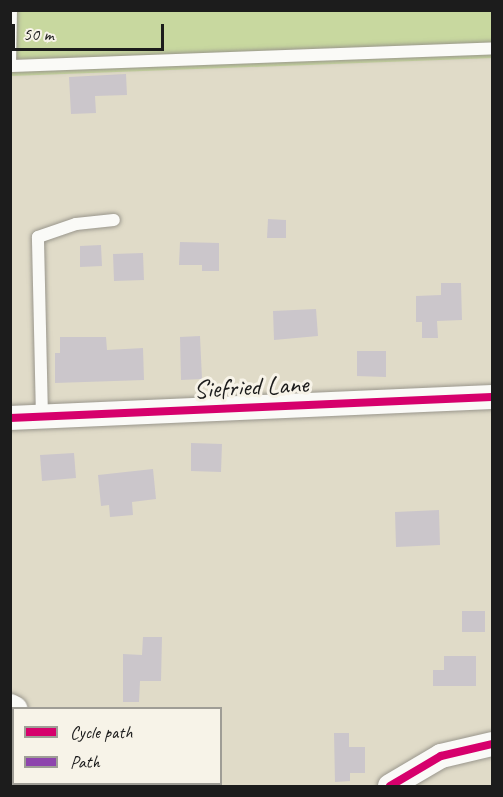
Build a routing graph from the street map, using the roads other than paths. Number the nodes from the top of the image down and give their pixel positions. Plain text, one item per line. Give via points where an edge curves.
1 (11, 10) edge
2 (492, 48) edge
3 (11, 66) edge
4 (114, 220) dead end
5 (492, 397) edge
6 (42, 417) junction
7 (10, 418) edge
8 (492, 744) edge
9 (390, 786) edge

1 - 3 lane
2 - 3 lane
4 - 6 lane via 76,224 38,237
5 - 6 street, Siefried Lane
6 - 7 street, Siefried Lane
8 - 9 street via 441,756

